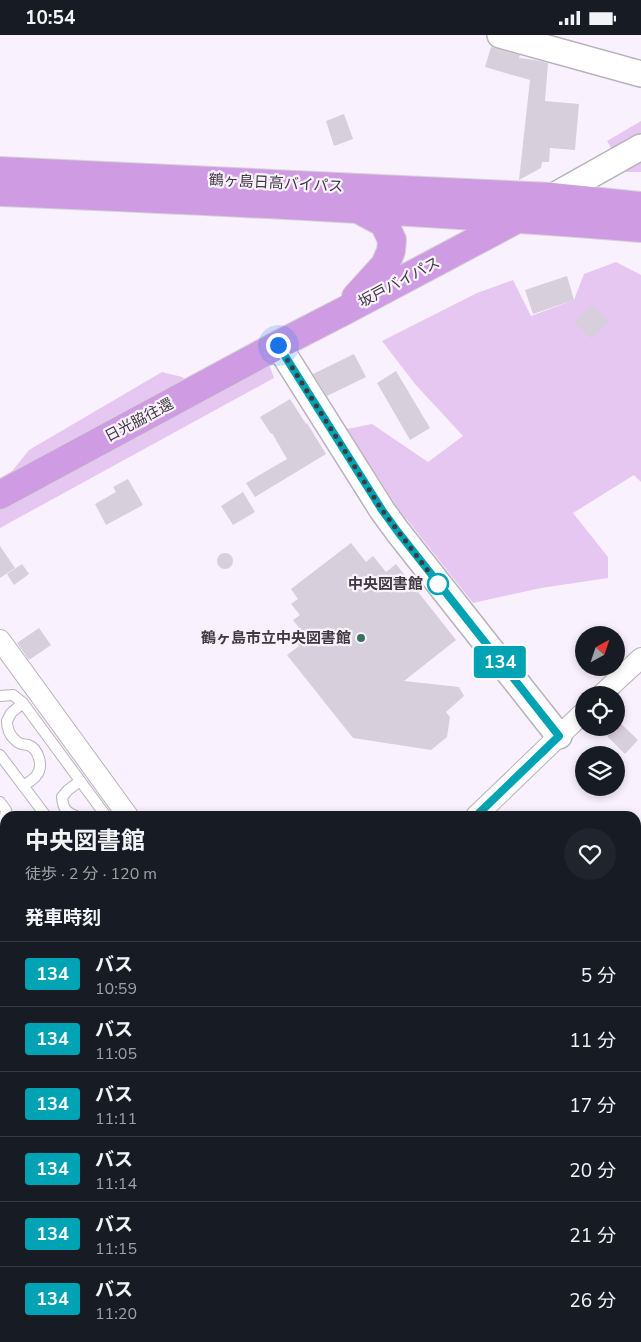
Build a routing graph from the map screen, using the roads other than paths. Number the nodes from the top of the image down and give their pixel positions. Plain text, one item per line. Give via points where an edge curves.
1 (500, 35) edge
2 (641, 74) edge
3 (641, 147) edge
4 (0, 171) edge
5 (0, 193) edge
6 (552, 197) junction
7 (641, 206) edge
8 (356, 209) junction
9 (519, 218) junction
10 (641, 228) edge
11 (344, 311) junction
12 (278, 345) junction
13 (0, 495) edge
14 (0, 640) edge
15 (641, 658) edge
16 (611, 686) edge
17 (0, 696) edge
18 (23, 703) junction
19 (575, 721) edge
20 (559, 736) junction
21 (0, 755) edge
22 (80, 781) junction
23 (23, 786) junction
24 (42, 811) edge
25 (67, 811) edge
26 (102, 811) edge
27 (124, 811) edge
28 (481, 811) edge

1 - 2 street
3 - 6 street
4 - 6 highway, 鶴ヶ島日高バイパス
5 - 8 highway, 鶴ヶ島日高バイパス
6 - 7 highway
6 - 9 highway, 坂戸バイパス
8 - 9 highway, 鶴ヶ島日高バイパス
8 - 11 highway via 384,223 392,240 391,251 385,265
9 - 10 highway
9 - 11 highway, 坂戸バイパス
11 - 12 highway, 坂戸バイパス
12 - 13 highway, 日光脇往還
12 - 20 street via 382,510
14 - 27 street
15 - 16 street
17 - 18 lane via 13,695
18 - 22 lane
18 - 23 lane via 6,721 12,737 21,745 28,745 40,761 36,776
19 - 20 street
20 - 28 street
21 - 23 lane
22 - 25 lane via 62,797
22 - 26 lane
23 - 24 lane

